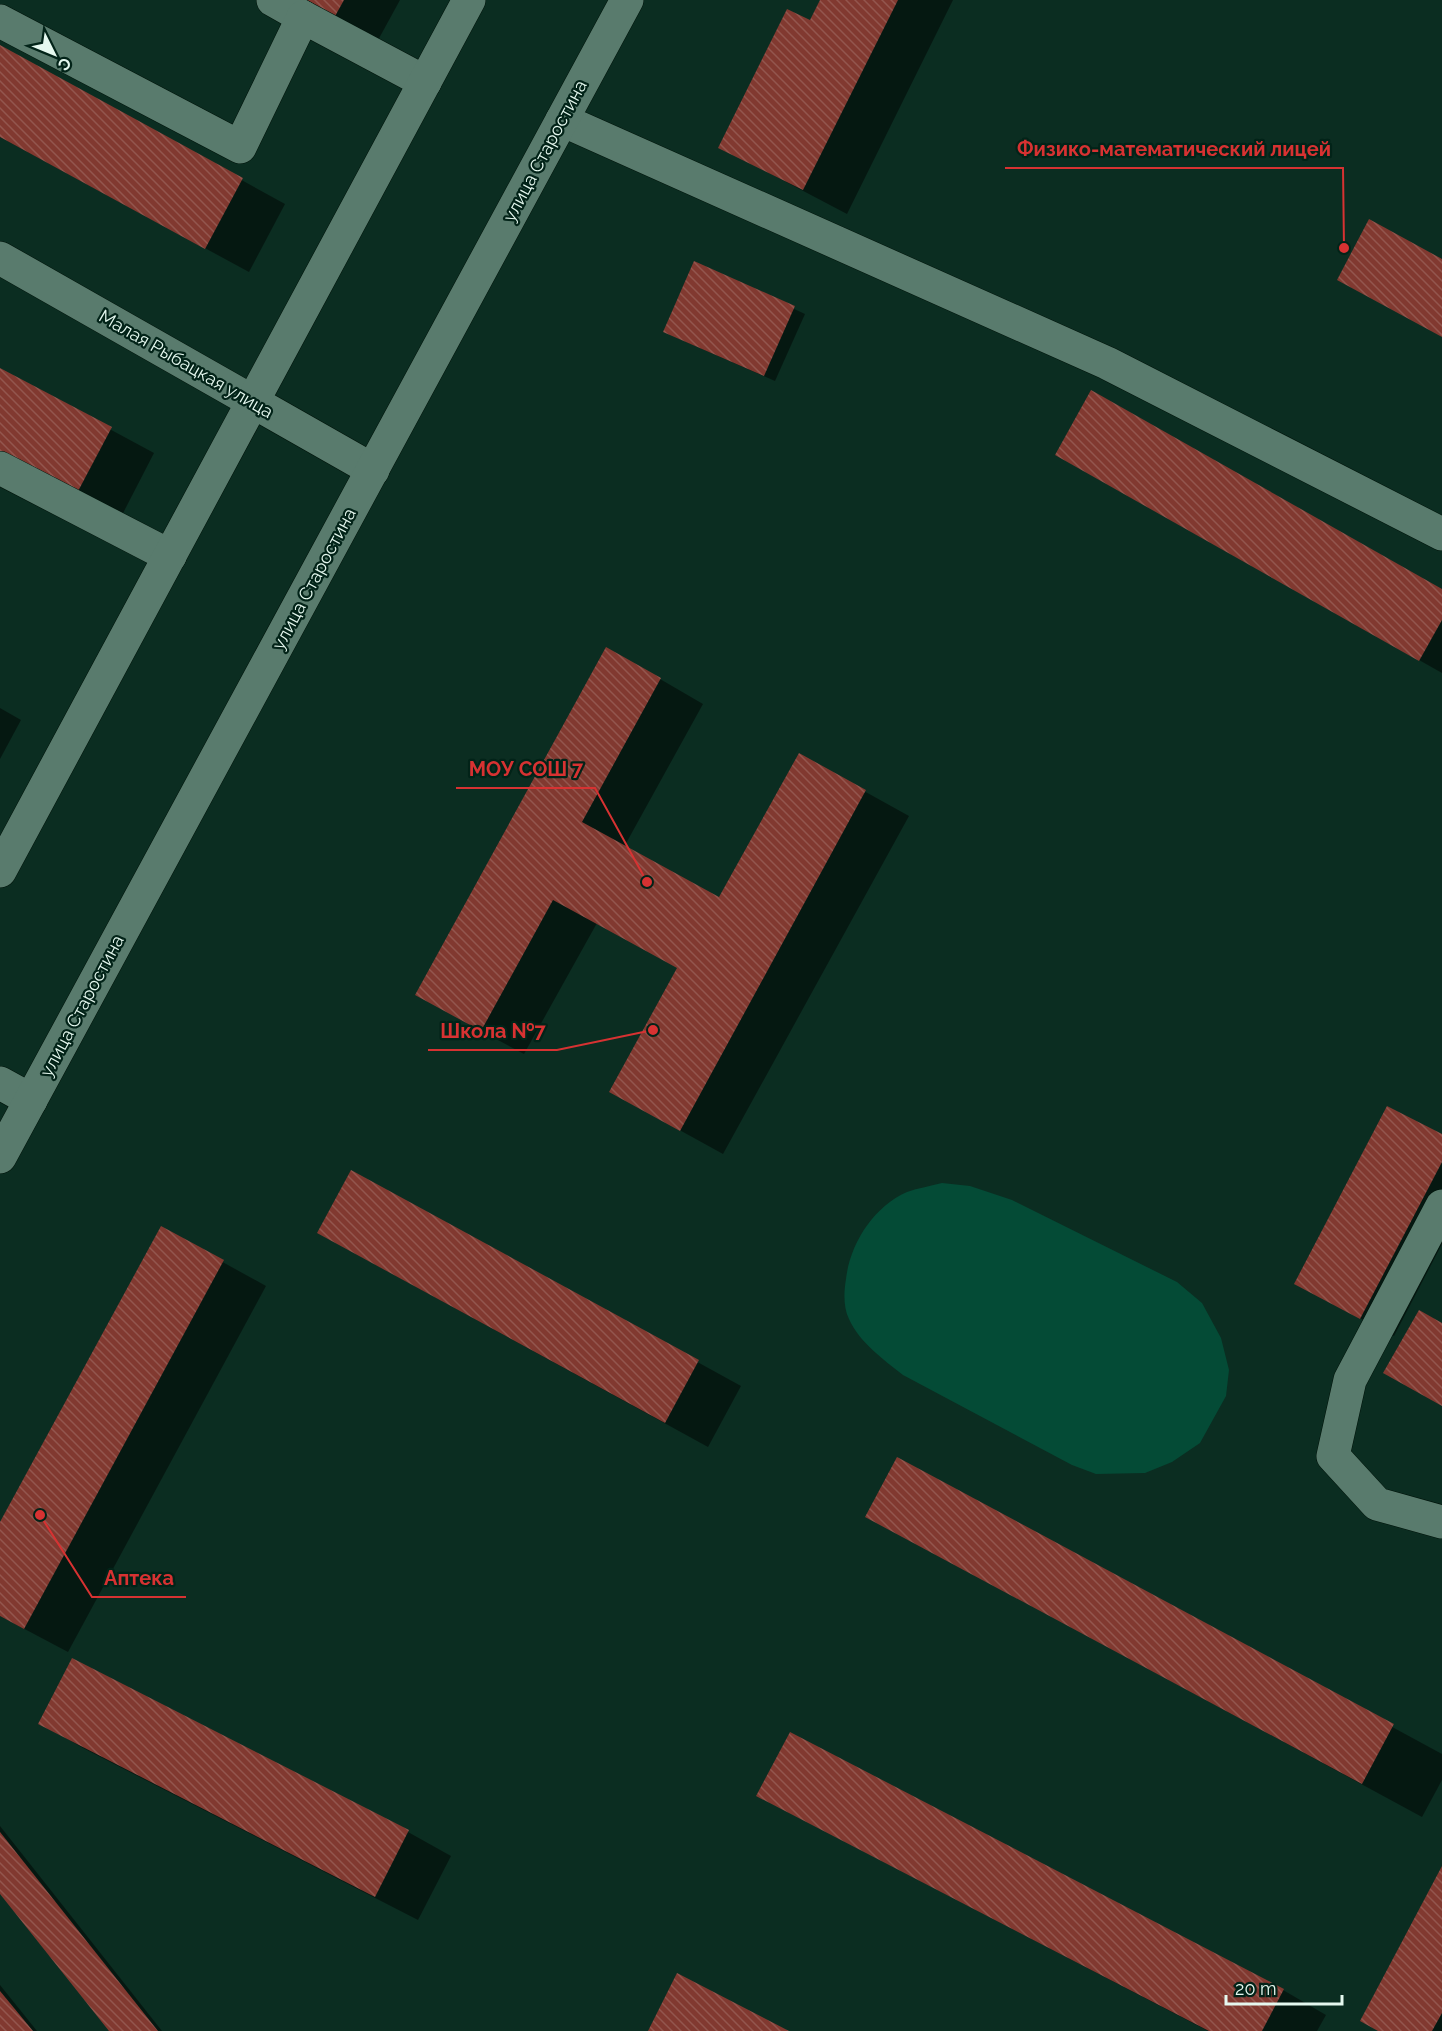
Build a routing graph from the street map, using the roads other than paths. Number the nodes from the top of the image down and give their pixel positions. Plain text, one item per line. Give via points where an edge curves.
1 (273, 0) edge
2 (469, 0) edge
3 (627, 0) edge
4 (303, 16) junction
5 (0, 21) edge
6 (425, 82) junction
7 (562, 120) junction
8 (0, 258) edge
9 (253, 403) junction
10 (0, 468) edge
11 (374, 470) junction
12 (1442, 534) edge
13 (170, 556) junction
14 (0, 871) edge
15 (0, 1083) edge
16 (31, 1100) junction
17 (0, 1157) edge
18 (1442, 1206) edge
19 (1442, 1522) edge

1 - 4 street
2 - 6 street
3 - 7 street, улица Старостина
4 - 5 street via 240,147
4 - 6 street
6 - 9 street
7 - 11 street, улица Старостина
7 - 12 street via 1107,363
8 - 9 street, Малая Рыбацкая улица
9 - 11 street, Малая Рыбацкая улица
9 - 13 street
10 - 13 street
11 - 16 street, улица Старостина
13 - 14 street
15 - 16 street
16 - 17 street, улица Старостина
18 - 19 street via 1350,1380 1333,1456 1377,1504

